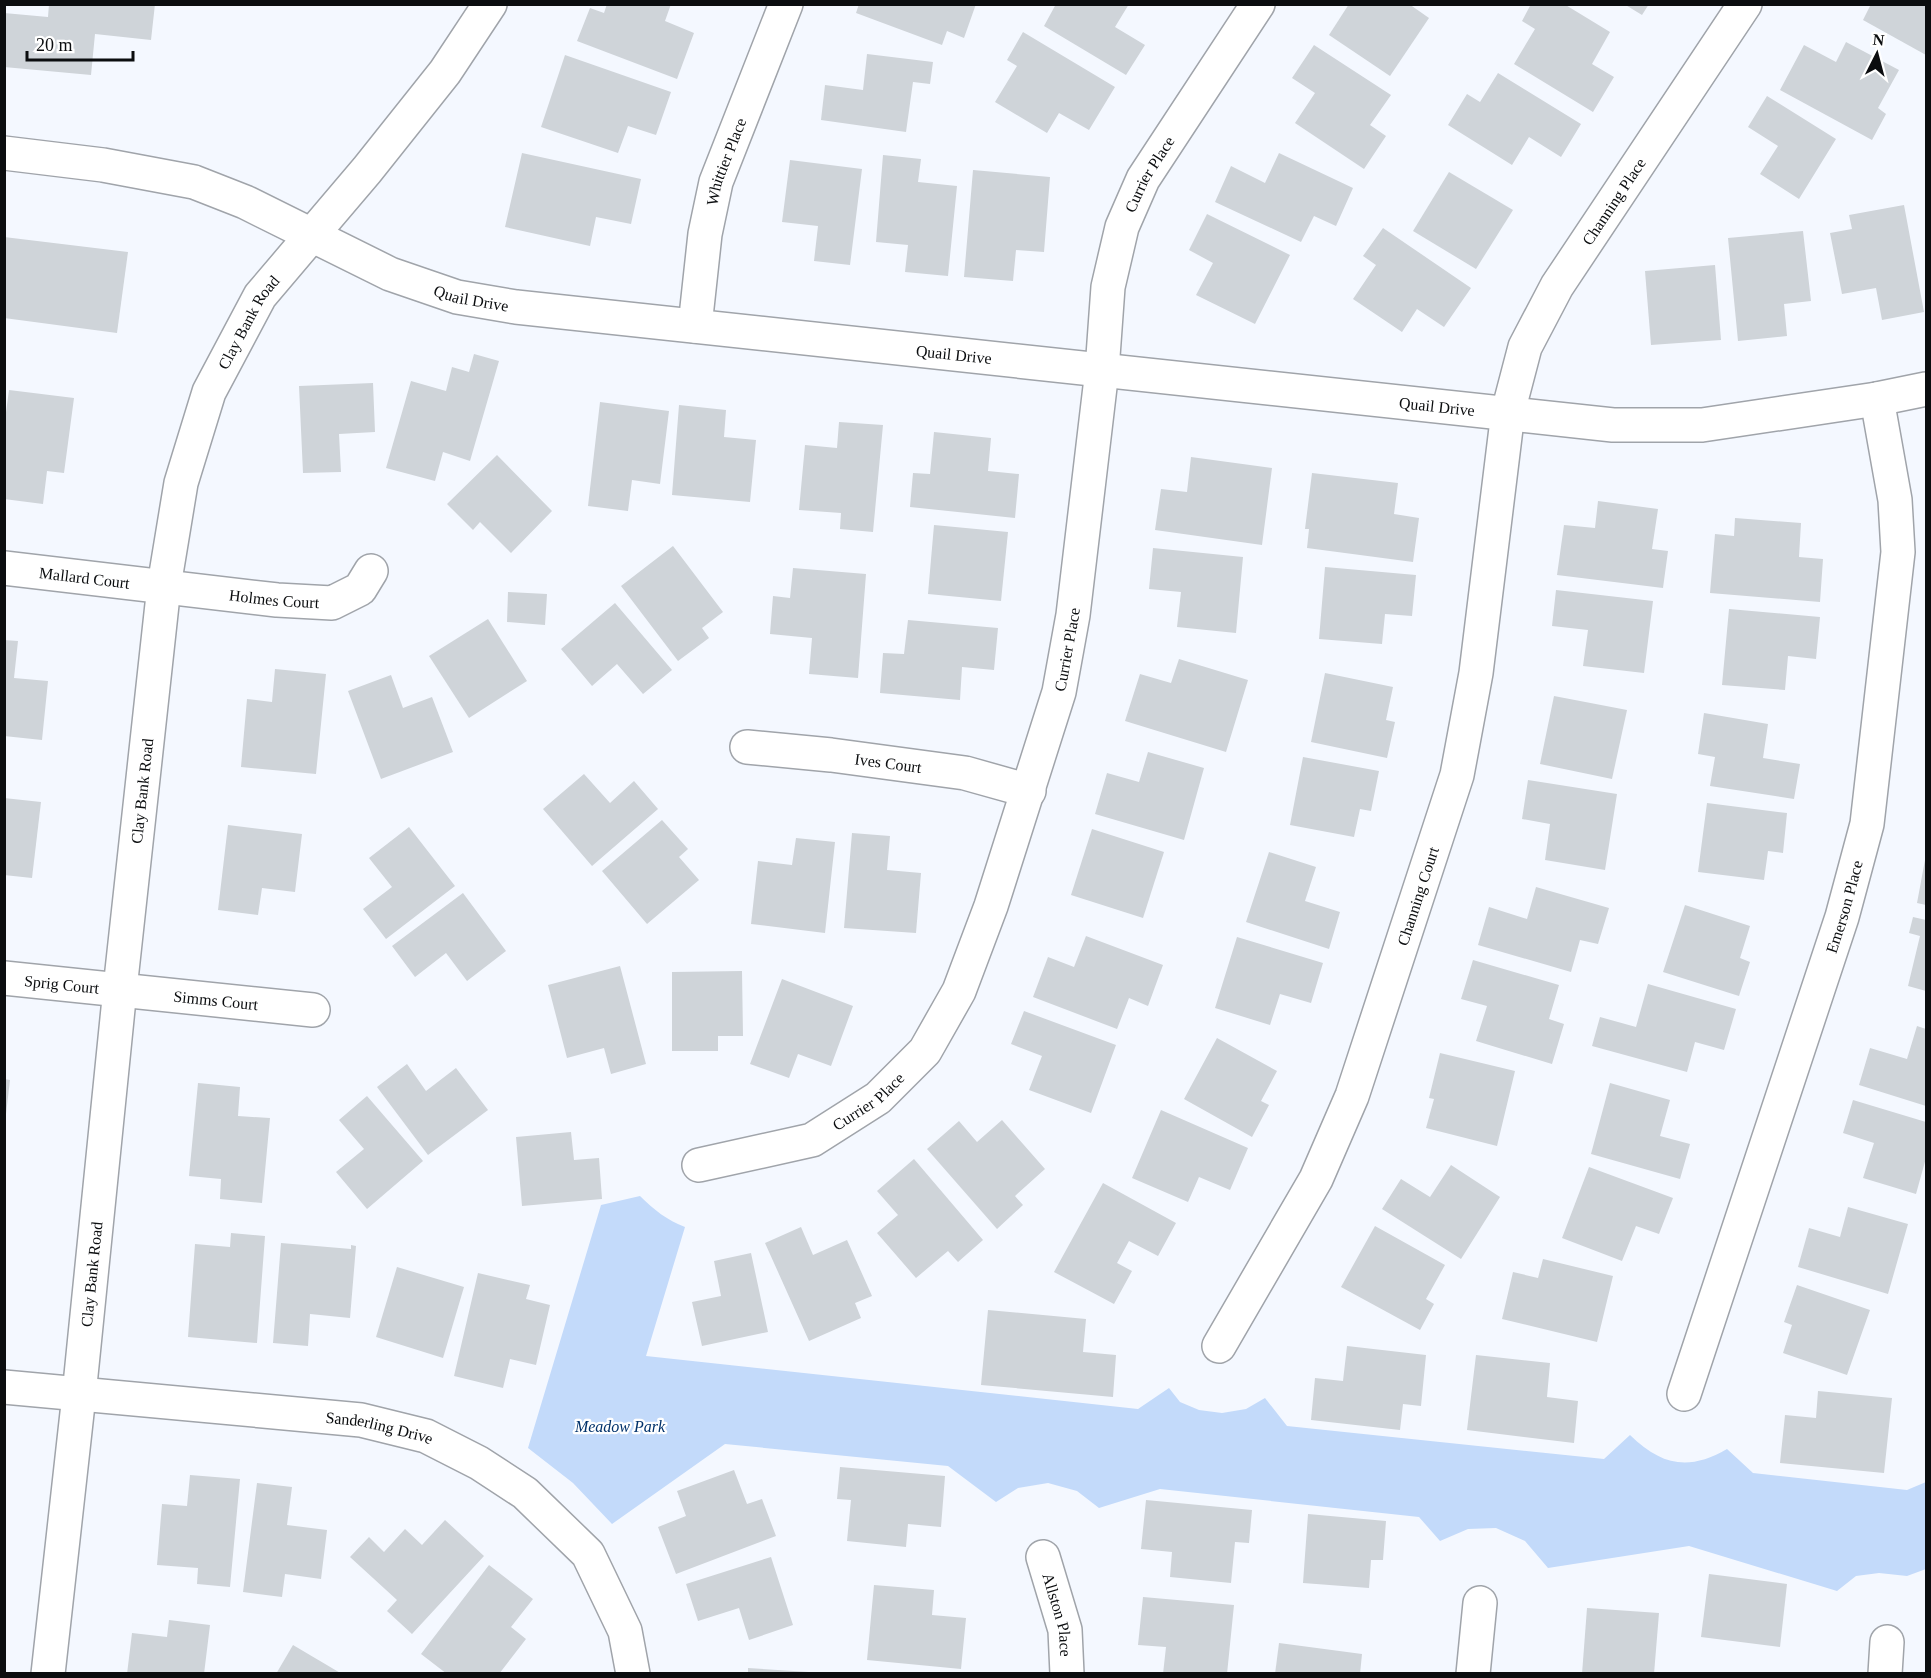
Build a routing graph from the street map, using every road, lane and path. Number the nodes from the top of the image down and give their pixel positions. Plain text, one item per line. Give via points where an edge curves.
1 (490, 4) edge
2 (786, 4) edge
3 (1258, 4) edge
4 (1745, 4) edge
5 (4, 153) edge
6 (312, 234) junction
7 (695, 326) junction
8 (1102, 370) junction
9 (1926, 389) edge
10 (1876, 399) junction
11 (1508, 412) junction
12 (4, 568) edge
13 (371, 571) dead end
14 (164, 586) junction
15 (747, 747) dead end
16 (1029, 791) junction
17 (4, 978) edge
18 (120, 989) junction
19 (313, 1010) dead end
20 (699, 1165) dead end
21 (1219, 1346) dead end
22 (4, 1387) edge
23 (1684, 1394) dead end
24 (79, 1395) junction
25 (1043, 1557) dead end
26 (1480, 1603) dead end
27 (48, 1674) edge
28 (633, 1674) edge
29 (1067, 1674) edge
30 (1473, 1674) edge

1 - 6 street, Clay Bank Road via 445,72
2 - 7 street, Whittier Place via 716,182 705,234
3 - 8 street, Currier Place via 1143,179 1122,227 1108,286
4 - 11 street, Channing Place via 1557,286 1525,347
5 - 6 street, Quail Drive via 103,165 194,182
6 - 7 street, Quail Drive via 390,274 457,297 516,308
6 - 14 street, Clay Bank Road via 260,296 209,392 181,483
7 - 8 street, Quail Drive
8 - 11 street, Quail Drive
8 - 16 street, Currier Place via 1073,615 1059,692
9 - 10 street, Quail Drive
10 - 11 street, Quail Drive via 1702,425 1613,424
10 - 23 street, Emerson Place via 1895,501 1898,552 1867,824 1842,917
11 - 21 street, Channing Court via 1476,673 1457,775 1347,1106 1316,1179
12 - 14 street, Mallard Court
13 - 14 street, Holmes Court via 360,589 332,603
14 - 18 street, Clay Bank Road
15 - 16 street, Ives Court via 965,773
16 - 20 street, Currier Place via 959,991 925,1051 878,1098 812,1140
17 - 18 street, Sprig Court
18 - 19 street, Simms Court
18 - 24 street, Clay Bank Road
22 - 24 street, Sanderling Drive
24 - 27 street, Clay Bank Road
24 - 28 street, Sanderling Drive via 361,1420 426,1436 479,1463 525,1493 588,1554 625,1631
25 - 29 street, Allston Place via 1065,1630
26 - 30 street

